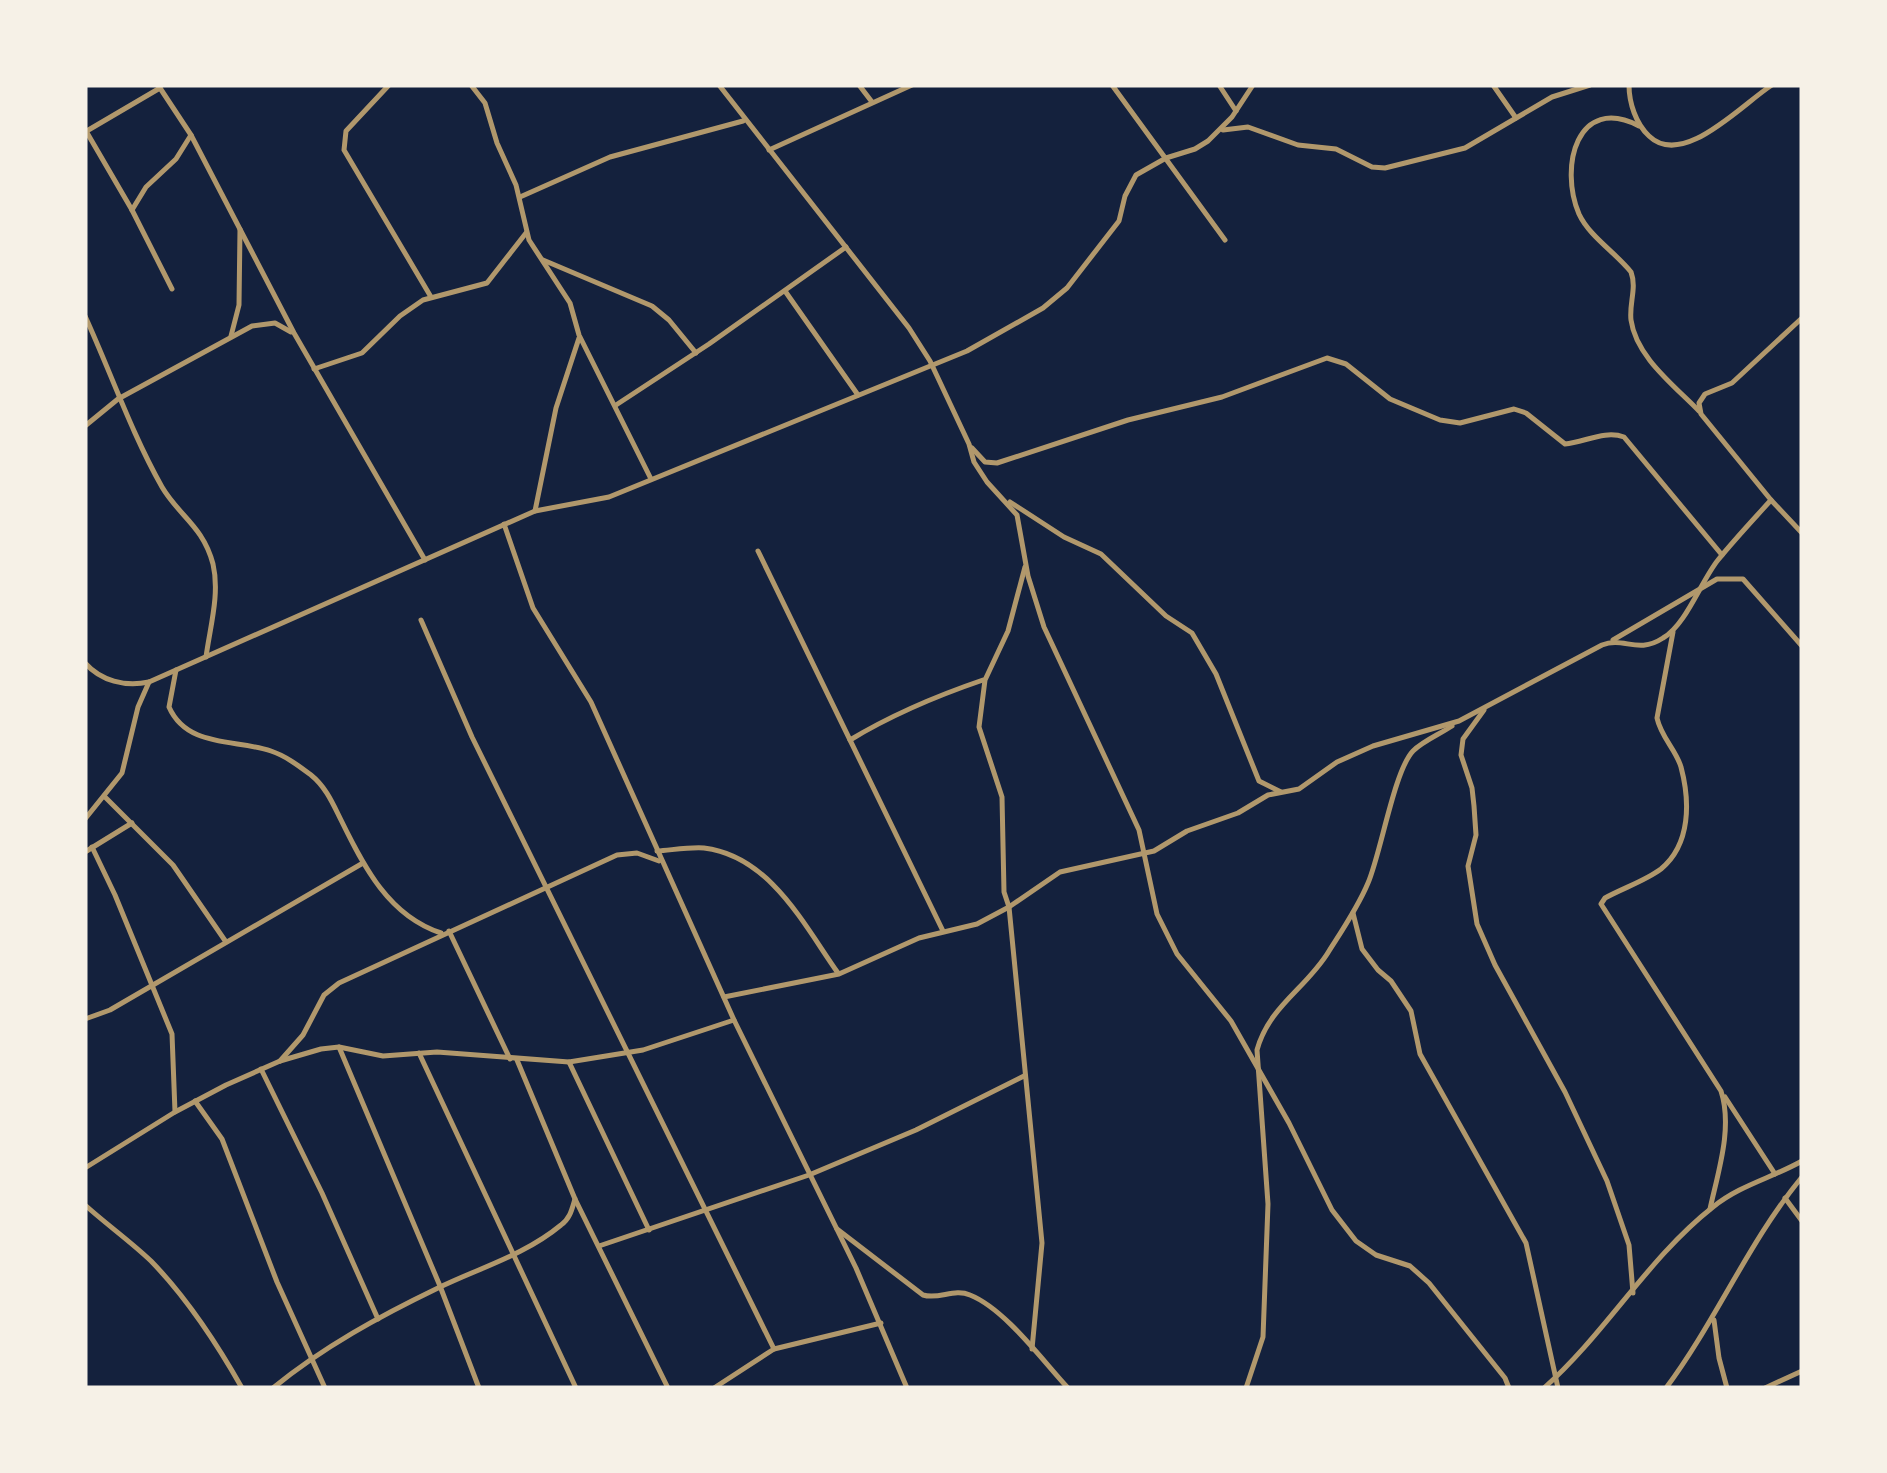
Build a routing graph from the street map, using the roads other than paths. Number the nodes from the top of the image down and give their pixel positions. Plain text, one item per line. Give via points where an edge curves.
1 (389, 85) edge
2 (471, 85) edge
3 (719, 85) edge
4 (858, 85) edge
5 (912, 85) edge
6 (1112, 85) edge
7 (1218, 85) edge
8 (1253, 85) edge
9 (1493, 85) edge
10 (1590, 85) edge
11 (1621, 85) edge
12 (1629, 85) edge
13 (1772, 85) edge
14 (159, 87) edge
15 (1567, 87) edge
16 (1629, 96) junction
17 (872, 102) junction
18 (1236, 110) junction
19 (1516, 118) junction
20 (745, 120) junction
21 (1640, 126) junction
22 (1220, 130) junction
23 (86, 131) edge
24 (191, 135) junction
25 (769, 150) junction
26 (1166, 158) junction
27 (520, 197) junction
28 (132, 210) junction
29 (239, 226) junction
30 (526, 233) junction
31 (1225, 240) dead end
32 (846, 247) junction
33 (540, 259) junction
34 (172, 289) dead end
35 (785, 291) junction
36 (431, 297) junction
37 (85, 316) edge
38 (1802, 318) edge
39 (294, 333) junction
40 (580, 335) junction
41 (230, 337) junction
42 (696, 353) junction
43 (933, 368) junction
44 (314, 369) junction
45 (859, 395) junction
46 (118, 399) junction
47 (616, 405) junction
48 (1700, 412) junction
49 (85, 426) edge
50 (969, 444) junction
51 (652, 480) junction
52 (1770, 500) junction
53 (1007, 501) junction
54 (535, 510) junction
55 (504, 524) junction
56 (1802, 532) edge
57 (758, 551) dead end
58 (1722, 555) junction
59 (425, 560) junction
60 (1026, 562) junction
61 (1700, 588) junction
62 (421, 620) dead end
63 (1674, 629) junction
64 (1610, 642) junction
65 (1802, 646) edge
66 (206, 656) junction
67 (85, 663) edge
68 (176, 670) junction
69 (984, 680) junction
70 (149, 682) junction
71 (1486, 708) junction
72 (1458, 721) junction
73 (850, 740) junction
74 (1282, 793) junction
75 (104, 796) junction
76 (85, 819) edge
77 (132, 823) junction
78 (88, 850) edge
79 (657, 851) junction
80 (1145, 854) junction
81 (662, 862) junction
82 (363, 863) junction
83 (546, 889) junction
84 (1009, 907) junction
85 (1353, 912) junction
86 (943, 930) junction
87 (445, 932) junction
88 (226, 942) junction
89 (839, 974) junction
90 (152, 985) junction
91 (724, 996) junction
92 (85, 1007) edge
93 (88, 1018) edge
94 (734, 1020) junction
95 (339, 1047) junction
96 (419, 1052) junction
97 (628, 1054) junction
98 (513, 1060) junction
99 (280, 1061) junction
100 (569, 1062) junction
101 (260, 1069) junction
102 (1259, 1072) junction
103 (1024, 1076) junction
104 (1721, 1091) junction
105 (195, 1101) junction
106 (175, 1112) junction
107 (1802, 1161) edge
108 (85, 1168) edge
109 (1775, 1174) junction
110 (809, 1175) junction
111 (1802, 1177) edge
112 (1784, 1198) junction
113 (576, 1199) junction
114 (85, 1205) edge
115 (1710, 1209) junction
116 (704, 1212) junction
117 (1802, 1221) edge
118 (835, 1227) junction
119 (648, 1230) junction
120 (599, 1246) junction
121 (512, 1254) junction
122 (440, 1286) junction
123 (1633, 1293) junction
124 (1714, 1317) junction
125 (378, 1319) junction
126 (880, 1323) junction
127 (774, 1349) junction
128 (1032, 1349) junction
129 (311, 1357) junction
130 (1802, 1371) edge
131 (1556, 1377) junction
132 (242, 1388) edge
133 (273, 1388) edge
134 (324, 1388) edge
135 (479, 1388) edge
136 (576, 1388) edge
137 (668, 1388) edge
138 (714, 1388) edge
139 (908, 1388) edge
140 (1068, 1388) edge
141 (1246, 1388) edge
142 (1509, 1388) edge
143 (1544, 1388) edge
144 (1558, 1388) edge
145 (1666, 1388) edge
146 (1727, 1388) edge
147 (1765, 1388) edge

1 - 36 street via 346,131 344,150
2 - 27 street
3 - 20 street
4 - 17 street
5 - 17 street
6 - 26 street
7 - 18 street
8 - 18 street
9 - 19 street
10 - 15 street
11 - 16 street
12 - 16 street
13 - 21 street via 1689,143 1667,147
14 - 23 street
14 - 24 street
15 - 19 street
16 - 21 street
17 - 25 street
18 - 22 street
19 - 22 street via 1465,148 1385,168 1265,130
20 - 25 street
20 - 27 street via 610,156
21 - 48 street via 1609,118 1582,133 1569,164 1573,189 1580,215 1631,272 1637,338
22 - 26 street via 1195,149
23 - 28 street
24 - 28 street
24 - 29 street
25 - 32 street
26 - 31 street
26 - 43 street via 1136,175 1119,222 1067,288
27 - 30 street
28 - 34 street
29 - 39 street
29 - 41 street via 240,305
30 - 33 street
30 - 36 street via 487,283
32 - 35 street
32 - 43 street
33 - 40 street via 570,303
33 - 42 street via 652,306
35 - 42 street
35 - 45 street
36 - 44 street via 362,353
37 - 46 street
38 - 48 street via 1732,382 1705,394
39 - 41 street via 267,323
39 - 44 street
40 - 47 street
40 - 54 street via 556,408
41 - 46 street
42 - 47 street
43 - 45 street
43 - 50 street
44 - 59 street
45 - 51 street
46 - 49 street
46 - 66 street via 165,492 192,521 211,557 216,595
47 - 51 street
48 - 52 street
50 - 53 street via 980,472
50 - 58 street via 985,462 997,464 1328,358 1440,420 1460,423 1514,409 1565,444 1612,433 1624,437
51 - 54 street via 600,500
52 - 56 street
52 - 58 street
53 - 60 street via 1017,515
53 - 74 street via 1101,554 1192,634 1232,708 1259,782
54 - 55 street
55 - 59 street
55 - 79 street via 533,608 591,702
57 - 73 street
58 - 61 street
59 - 66 street
60 - 69 street via 1008,630
60 - 80 street via 1044,627
61 - 63 street
61 - 64 street
61 - 65 street via 1729,576 1743,579
62 - 83 street
63 - 64 street via 1642,648
63 - 104 street via 1658,718 1680,764 1687,799 1682,837 1662,868 1600,904
64 - 71 street
66 - 68 street
67 - 70 street via 116,682
68 - 70 street
68 - 82 street via 169,707 183,727 212,740 272,751 315,778
69 - 73 street via 906,708
69 - 84 street via 979,727 1002,797
70 - 75 street via 122,772
71 - 72 street
71 - 123 street via 1463,739 1461,755 1474,806 1468,866 1477,924 1607,1181 1628,1245
72 - 74 street via 1373,746
72 - 85 street via 1414,749 1403,766
73 - 86 street
74 - 80 street
75 - 76 street
75 - 77 street
77 - 78 street
77 - 88 street via 173,865
78 - 90 street
79 - 81 street
79 - 89 street via 704,848 748,864 781,893
80 - 84 street via 1060,872
80 - 102 street via 1158,914 1177,954 1231,1021
81 - 83 street via 637,853 617,855
81 - 91 street
82 - 87 street via 411,921
82 - 88 street
83 - 87 street
83 - 97 street
84 - 86 street via 976,924
84 - 103 street
85 - 102 street via 1322,963 1270,1017 1258,1050
85 - 131 street via 1362,949 1411,1011 1420,1054 1526,1243
86 - 89 street
87 - 98 street
87 - 99 street via 331,988
88 - 90 street
89 - 91 street
90 - 93 street
90 - 106 street via 174,1042
91 - 94 street
92 - 93 street
94 - 97 street
94 - 110 street
95 - 96 street via 383,1056
95 - 99 street
95 - 122 street
96 - 98 street
96 - 121 street
97 - 100 street
97 - 116 street
98 - 100 street
98 - 113 street
99 - 101 street
100 - 119 street
101 - 105 street
101 - 125 street
102 - 141 street via 1268,1204 1264,1337
102 - 142 street via 1332,1210 1376,1255 1410,1266 1429,1282
103 - 110 street
103 - 128 street via 1042,1243
104 - 109 street
104 - 115 street via 1725,1133
105 - 106 street
105 - 129 street via 222,1139
106 - 108 street
107 - 109 street
109 - 115 street
110 - 116 street
110 - 118 street
111 - 112 street
112 - 117 street
112 - 124 street
113 - 120 street
113 - 121 street via 565,1222
114 - 132 street via 182,1296
115 - 123 street
116 - 119 street
116 - 127 street
118 - 126 street
118 - 128 street via 923,1295 961,1292 981,1301
119 - 120 street
120 - 137 street
121 - 122 street
121 - 136 street
122 - 125 street
122 - 135 street
123 - 131 street
124 - 145 street
124 - 146 street
125 - 129 street
126 - 127 street
126 - 139 street
127 - 138 street
128 - 140 street
129 - 133 street
129 - 134 street
130 - 147 street
131 - 143 street
131 - 144 street

